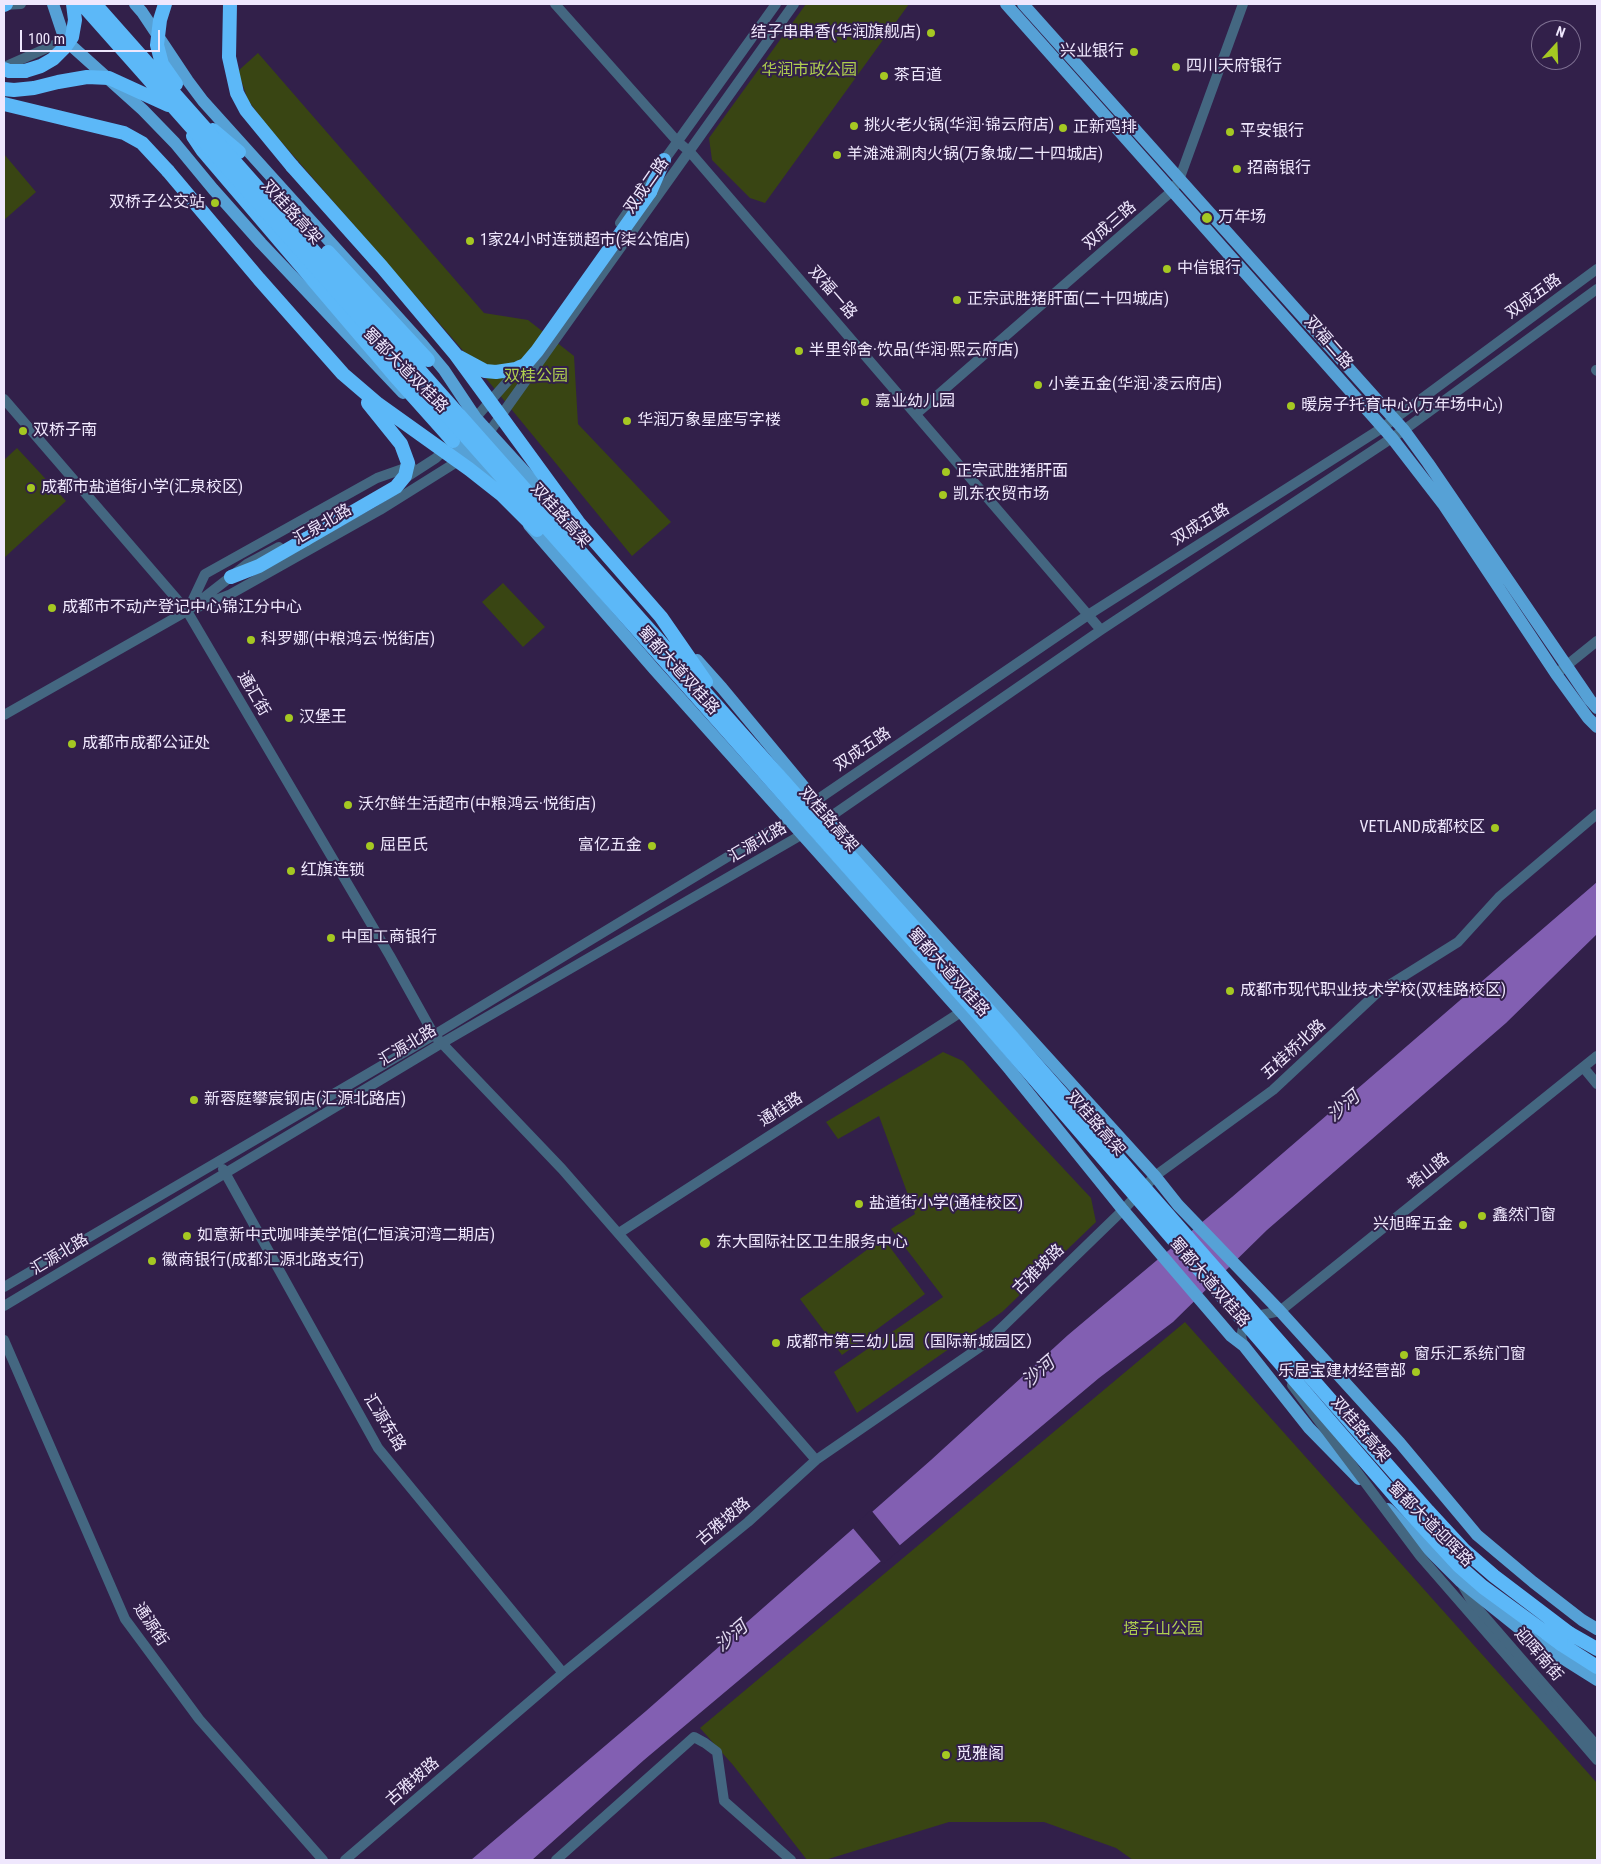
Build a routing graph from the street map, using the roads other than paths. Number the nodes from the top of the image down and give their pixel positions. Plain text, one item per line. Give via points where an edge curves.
1 (21, 4) edge
2 (53, 4) edge
3 (73, 4) edge
4 (82, 4) edge
5 (95, 4) edge
6 (135, 4) edge
7 (165, 4) edge
8 (230, 4) edge
9 (556, 4) edge
10 (776, 4) edge
11 (794, 4) edge
12 (1006, 4) edge
13 (1023, 4) edge
14 (1243, 4) edge
15 (4, 5) edge
16 (65, 40) junction
17 (162, 64) junction
18 (4, 68) edge
19 (182, 72) junction
20 (4, 89) edge
21 (4, 104) edge
22 (180, 104) junction
23 (139, 107) junction
24 (678, 141) junction
25 (239, 152) junction
26 (690, 152) junction
27 (664, 160) junction
28 (1176, 186) junction
29 (1597, 269) edge
30 (1597, 288) edge
31 (456, 355) junction
32 (428, 360) joint
33 (343, 374) junction
34 (4, 398) edge
35 (916, 414) junction
36 (476, 418) junction
37 (1394, 418) junction
38 (1382, 428) junction
39 (1404, 430) junction
40 (490, 434) junction
41 (1392, 438) junction
42 (453, 441) junction
43 (468, 455) junction
44 (436, 458) junction
45 (231, 578) junction
46 (187, 611) junction
47 (1088, 615) junction
48 (1101, 630) junction
49 (1596, 643) edge
50 (1567, 665) junction
51 (1556, 674) junction
52 (1597, 708) edge
53 (4, 715) edge
54 (1597, 726) edge
55 (742, 740) junction
56 (816, 801) junction
57 (1597, 814) edge
58 (829, 817) junction
59 (790, 820) junction
60 (802, 835) junction
61 (961, 1012) junction
62 (434, 1035) junction
63 (442, 1043) junction
64 (1597, 1056) edge
65 (1583, 1067) junction
66 (1597, 1084) edge
67 (219, 1162) junction
68 (226, 1174) junction
69 (1155, 1176) junction
70 (1123, 1210) junction
71 (619, 1233) junction
72 (4, 1287) edge
73 (4, 1306) edge
74 (1280, 1311) junction
75 (1256, 1336) junction
76 (4, 1340) edge
77 (1244, 1346) junction
78 (816, 1460) junction
79 (1460, 1581) junction
80 (1597, 1629) edge
81 (1597, 1649) edge
82 (1597, 1667) edge
83 (563, 1673) junction
84 (1597, 1680) edge
85 (1597, 1746) edge
86 (1597, 1760) edge
87 (323, 1860) edge
88 (345, 1860) edge
89 (556, 1860) edge
90 (792, 1860) edge

1 - 15 street
2 - 16 main road
3 - 18 highway, bridge via 72,37 53,59 25,71
4 - 22 highway, 双桂路高架, bridge
5 - 22 highway, 双桂路高架, bridge
6 - 19 main road, 蜀都大道双桂路
7 - 17 highway, bridge via 157,45
8 - 31 highway, bridge via 232,73 246,110
9 - 24 street, 双福一路
10 - 24 street, 双成二路
11 - 26 street, 双成二路
12 - 28 main road, 双福二路
13 - 28 main road, 双福二路
14 - 28 street, 双成三路
16 - 18 street
16 - 23 main road, 蜀都大道双桂路
17 - 22 highway, bridge
17 - 25 highway, bridge via 188,101
19 - 23 main road
19 - 36 main road, 蜀都大道双桂路 via 203,101 423,345
20 - 22 highway, bridge via 34,88 87,77 108,78
21 - 33 highway, bridge via 124,133 142,143
22 - 25 highway, bridge
22 - 42 highway, bridge via 203,151
22 - 55 highway, 双桂路高架, bridge
23 - 42 main road, 蜀都大道双桂路 via 388,380
24 - 26 street, 双福一路
24 - 27 street, 双成二路
25 - 32 highway, bridge via 266,186
26 - 35 street, 双福一路
26 - 40 street, 双成二路
27 - 31 highway, bridge via 650,192 525,365 505,372 490,372
27 - 36 street, 双成二路 via 507,382
28 - 35 street, 双成三路
28 - 37 main road, 双福二路
28 - 38 main road, 双福二路
29 - 37 street, 双成五路
30 - 39 street, 双成五路
31 - 55 highway, bridge via 578,522 661,617
32 - 36 main road
33 - 45 highway, bridge via 401,444 408,462 405,476 396,487 259,566
33 - 55 highway, bridge via 400,421 502,496 646,650
34 - 46 street, 通汇街
35 - 47 street, 双福一路
36 - 40 main road, 蜀都大道双桂路
36 - 42 street, 双成二路
37 - 38 street, 双成五路
37 - 39 main road, 双福二路
38 - 41 main road, 双福二路
38 - 47 street, 双成五路
39 - 41 street, 双成五路
39 - 50 main road, 双福二路
40 - 43 street, 双成二路
40 - 56 main road, 蜀都大道双桂路 via 722,688
41 - 48 street, 双成五路
41 - 51 main road, 双福二路 via 1443,504
42 - 43 main road, 蜀都大道双桂路
42 - 44 street, 汇泉北路
43 - 46 street, 汇泉北路 via 380,510 229,595
43 - 59 main road, 蜀都大道双桂路
44 - 45 street, 汇泉北路 via 415,473 247,564
44 - 46 street via 377,478 205,574
45 - 46 street, 汇泉北路
46 - 53 street, 汇泉北路
46 - 62 street, 通汇街
47 - 48 street, 双福一路
47 - 56 street, 双成五路
48 - 58 street, 双成五路
49 - 50 street
50 - 51 street
50 - 52 main road, 双福二路
51 - 54 main road, 双福二路
55 - 75 highway, 双桂路高架, bridge
55 - 81 highway, 双桂路高架, bridge via 992,1013 1464,1550 1570,1633
56 - 58 main road, 蜀都大道双桂路
56 - 59 street, 汇源北路
57 - 69 street, 五桂桥北路 via 1498,897 1458,942 1378,992 1273,1090
58 - 60 street, 汇源北路
58 - 69 main road, 蜀都大道双桂路
59 - 60 main road, 蜀都大道双桂路
59 - 62 street, 汇源北路
60 - 61 main road, 蜀都大道双桂路
60 - 63 street, 汇源北路
61 - 70 main road, 蜀都大道双桂路
61 - 71 street, 通桂路
62 - 63 street, 通汇街
62 - 67 street, 汇源北路
63 - 68 street, 汇源北路
63 - 71 street, 通汇街
64 - 65 street, 塔山路
65 - 66 street
65 - 74 street, 塔山路
67 - 68 street, 汇源东路
67 - 72 street, 汇源北路
68 - 73 street, 汇源北路
68 - 83 street, 汇源东路 via 378,1448
69 - 70 street, 五桂桥北路
69 - 74 main road, 蜀都大道双桂路 via 1178,1205
70 - 74 street, bridge via 1143,1206 1166,1219 1240,1301 1258,1311
70 - 77 main road, 蜀都大道双桂路 via 1231,1336
70 - 78 street, 古雅坡路 via 986,1343
71 - 78 street, 通汇街
74 - 77 street via 1259,1314 1248,1321 1241,1337
74 - 80 main road, 蜀都大道迎晖路 via 1400,1443 1477,1535
75 - 82 highway, 双桂路高架, bridge via 1398,1502 1459,1566 1483,1587
75 - 86 street, bridge via 1420,1556
76 - 87 street, 通源街 via 125,1619 199,1719
77 - 79 main road, 蜀都大道迎晖路 via 1309,1428
78 - 83 street, 古雅坡路 via 748,1522
79 - 84 main road, 蜀都大道迎晖路 via 1535,1641
79 - 85 street, 迎晖南街 via 1472,1602
83 - 88 street, 古雅坡路
89 - 90 street via 694,1737 717,1752 724,1801

